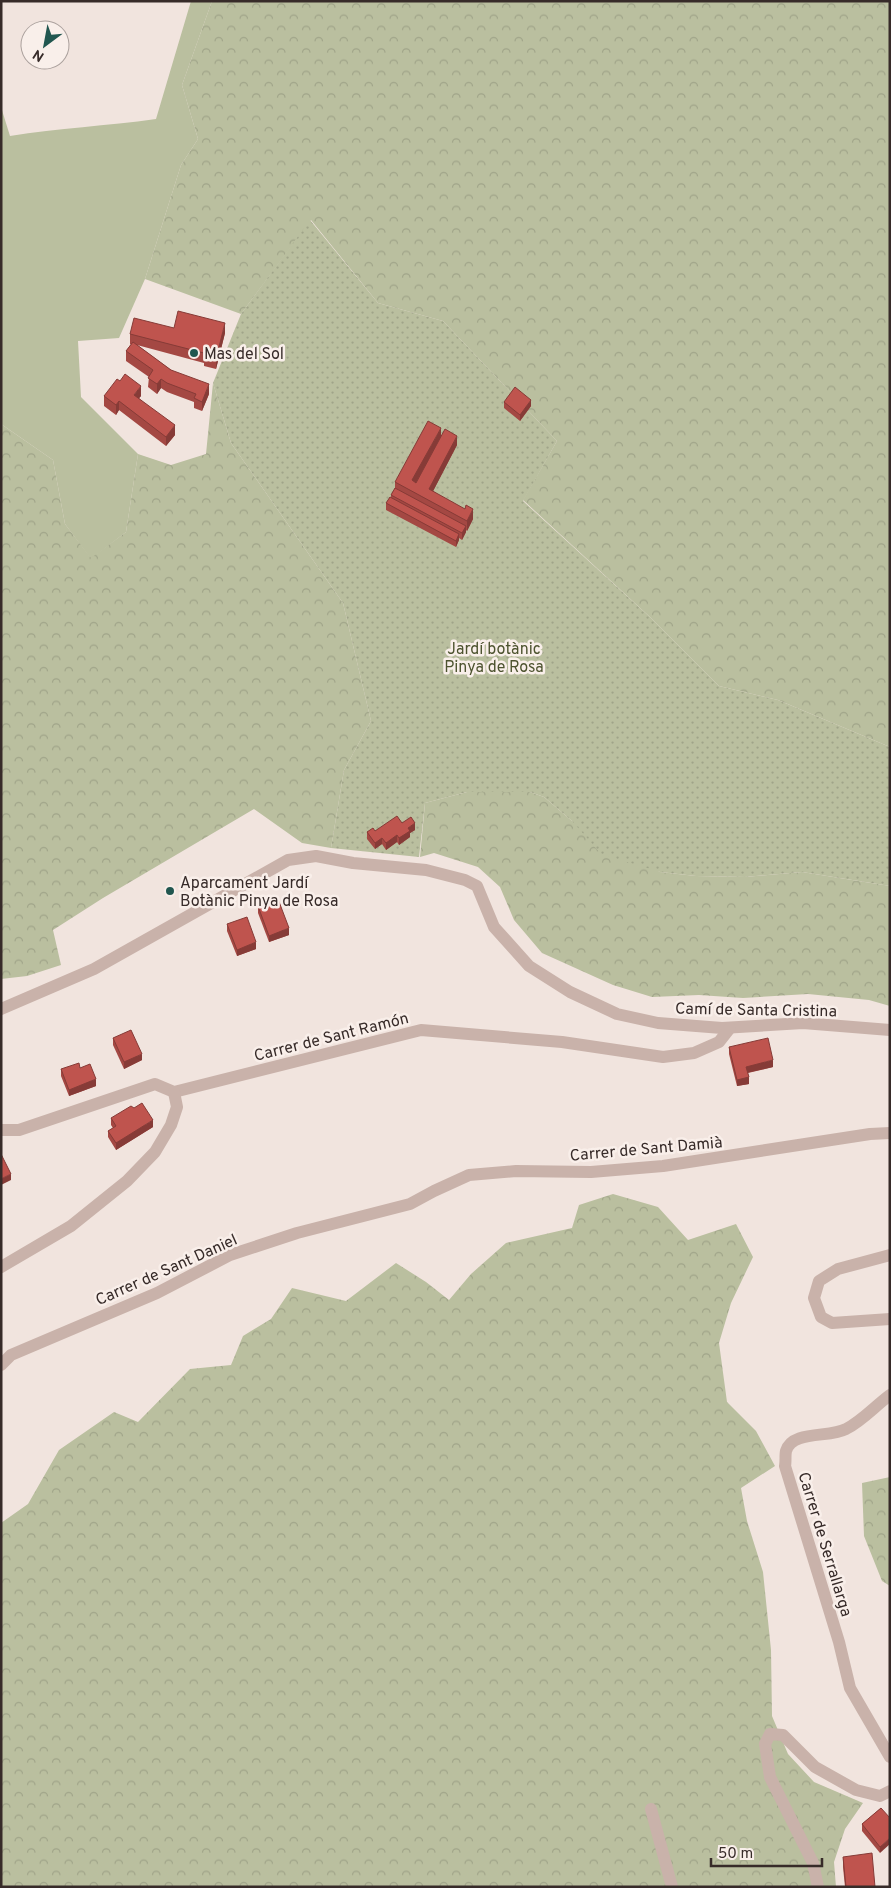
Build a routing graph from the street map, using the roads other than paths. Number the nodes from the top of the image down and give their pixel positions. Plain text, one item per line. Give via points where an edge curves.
1 (1, 1009) edge
2 (730, 1028) junction
3 (890, 1030) edge
4 (174, 1092) junction
5 (1, 1130) edge
6 (890, 1133) edge
7 (410, 1204) joint
8 (890, 1255) edge
9 (1, 1267) edge
10 (890, 1320) edge
11 (1, 1364) edge
12 (890, 1395) edge
13 (890, 1757) edge
14 (890, 1791) edge
15 (651, 1810) dead end
16 (672, 1887) edge
17 (818, 1887) edge

1 - 2 street, Camí de Santa Cristina via 94,969 288,860 316,856 426,870 466,880 477,886 494,927 528,966 570,992 617,1014 658,1023
2 - 3 street, Camí de Santa Cristina via 803,1023
2 - 4 street, Carrer de Sant Ramón via 719,1042 694,1053 664,1058 562,1042 421,1030
4 - 5 street, Carrer de Sant Ramón via 155,1084 19,1130
4 - 9 street via 177,1107 171,1124 150,1158 71,1226
6 - 7 street, Carrer de Sant Damià via 663,1166 591,1172 516,1170 469,1175
7 - 11 street, Carrer de Sant Daniel via 230,1255 157,1293 11,1355
8 - 10 street via 838,1270 820,1281 814,1298 821,1316 832,1322
12 - 13 street, Carrer de Serrallarga via 846,1429 829,1435 795,1439 786,1449 785,1466 850,1688
14 - 17 street via 880,1796 856,1790 815,1767 782,1735 770,1734 765,1744 770,1777 814,1863
15 - 16 street

